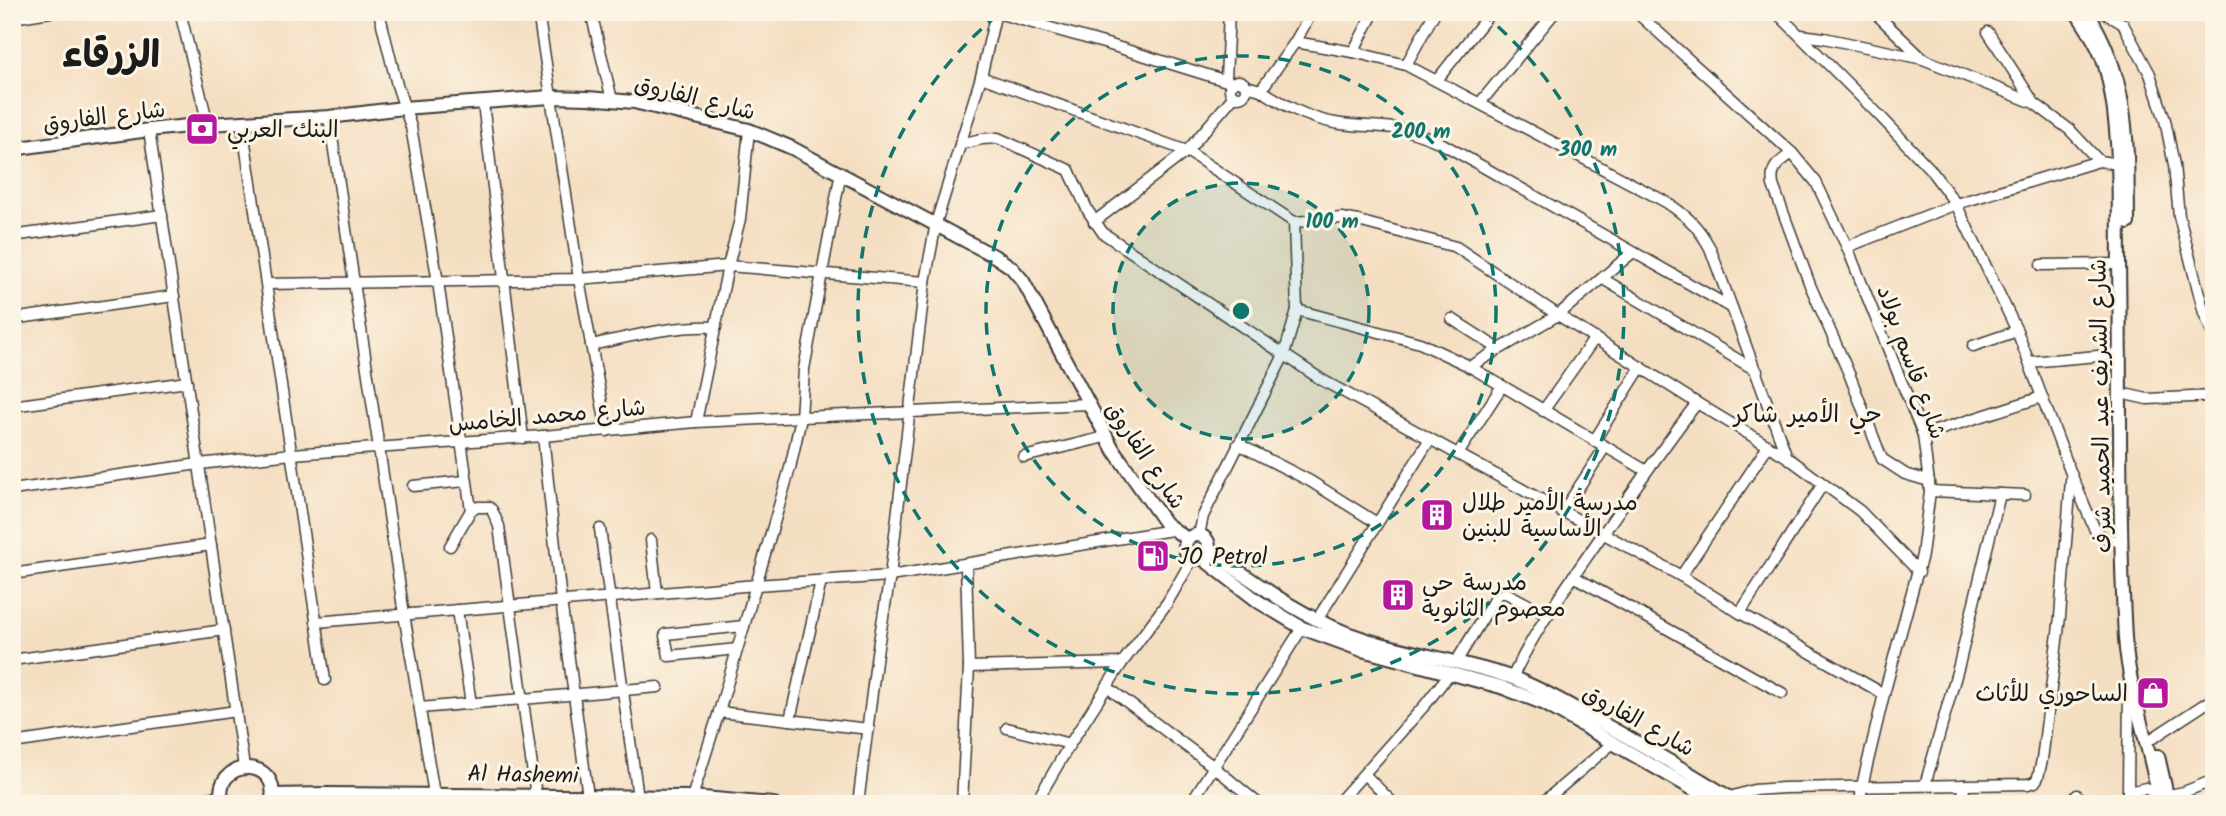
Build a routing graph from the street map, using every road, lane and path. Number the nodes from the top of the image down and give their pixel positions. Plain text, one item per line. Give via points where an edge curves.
1 (50, 12) edge
2 (180, 12) edge
3 (379, 12) edge
4 (538, 12) edge
5 (591, 12) edge
6 (1229, 12) edge
7 (1312, 12) edge
8 (1374, 12) edge
9 (1435, 12) edge
10 (1491, 12) edge
11 (1555, 12) edge
12 (1636, 12) edge
13 (1776, 12) edge
14 (1874, 12) edge
15 (2076, 12) edge
16 (2087, 12) edge
17 (2103, 12) edge
18 (995, 13) edge
19 (12, 18) edge
20 (1988, 32) dead end
21 (1801, 35) junction
22 (1295, 42) junction
23 (1353, 52) junction
24 (1923, 59) junction
25 (1406, 65) junction
26 (981, 77) junction
27 (1437, 80) junction
28 (1229, 81) junction
29 (1246, 86) junction
30 (1261, 90) junction
31 (1234, 96) junction
32 (551, 97) junction
33 (612, 100) junction
34 (483, 103) junction
35 (1480, 103) junction
36 (2034, 103) junction
37 (403, 108) junction
38 (329, 117) junction
39 (242, 123) junction
40 (208, 124) junction
41 (749, 130) junction
42 (149, 131) junction
43 (960, 144) junction
44 (12, 149) edge
45 (1186, 150) junction
46 (1792, 153) junction
47 (2099, 161) junction
48 (2119, 164) junction
49 (841, 172) junction
50 (1956, 204) junction
51 (162, 215) junction
52 (1094, 222) junction
53 (1294, 222) junction
54 (936, 223) junction
55 (12, 236) edge
56 (1847, 247) junction
57 (1632, 253) junction
58 (2119, 264) junction
59 (2041, 265) dead end
60 (729, 266) junction
61 (822, 273) junction
62 (579, 279) junction
63 (1603, 279) junction
64 (354, 282) junction
65 (438, 282) junction
66 (504, 282) junction
67 (925, 282) junction
68 (267, 284) junction
69 (174, 296) junction
70 (1733, 309) junction
71 (1297, 310) junction
72 (1558, 315) junction
73 (12, 319) edge
74 (1452, 319) dead end
75 (716, 327) junction
76 (2017, 331) junction
77 (2214, 336) edge
78 (1595, 338) junction
79 (591, 345) junction
80 (1973, 346) dead end
81 (1499, 349) junction
82 (2121, 354) junction
83 (1284, 355) junction
84 (2029, 362) junction
85 (1469, 367) junction
86 (1640, 367) junction
87 (1757, 371) junction
88 (187, 382) junction
89 (1502, 386) junction
90 (2129, 395) junction
91 (2214, 396) edge
92 (2042, 397) junction
93 (1697, 403) junction
94 (1087, 404) junction
95 (12, 406) edge
96 (1543, 411) junction
97 (909, 414) junction
98 (801, 418) junction
99 (696, 422) junction
100 (607, 430) junction
101 (1923, 435) junction
102 (544, 436) junction
103 (1105, 437) junction
104 (523, 438) junction
105 (1430, 439) junction
106 (1594, 441) junction
107 (461, 442) junction
108 (1238, 444) junction
109 (1768, 446) junction
110 (1605, 447) junction
111 (378, 448) junction
112 (292, 454) junction
113 (1458, 454) junction
114 (1024, 457) dead end
115 (1787, 457) junction
116 (199, 464) junction
117 (1645, 470) junction
118 (2072, 476) junction
119 (466, 481) junction
120 (1823, 484) junction
121 (413, 486) dead end
122 (1930, 486) junction
123 (12, 490) edge
124 (2000, 494) junction
125 (2025, 495) dead end
126 (471, 510) junction
127 (1562, 513) junction
128 (1377, 523) junction
129 (600, 529) dead end
130 (1172, 530) junction
131 (1602, 535) junction
132 (1193, 537) junction
133 (651, 540) dead end
134 (2121, 542) junction
135 (211, 545) junction
136 (450, 546) dead end
137 (1201, 555) junction
138 (966, 564) junction
139 (1919, 572) junction
140 (12, 574) edge
141 (890, 576) junction
142 (1573, 576) junction
143 (1681, 576) junction
144 (821, 581) junction
145 (756, 585) junction
146 (657, 593) junction
147 (611, 597) junction
148 (561, 601) junction
149 (509, 607) junction
150 (457, 610) junction
151 (1740, 613) junction
152 (404, 614) junction
153 (1548, 615) junction
154 (1317, 620) junction
155 (316, 622) junction
156 (744, 626) junction
157 (1301, 628) junction
158 (224, 630) junction
159 (737, 649) junction
160 (12, 660) edge
161 (1122, 663) junction
162 (969, 667) junction
163 (1453, 667) junction
164 (2130, 672) junction
165 (1512, 678) junction
166 (325, 680) dead end
167 (658, 687) dead end
168 (1107, 687) junction
169 (623, 690) junction
170 (1782, 693) dead end
171 (574, 694) junction
172 (1884, 694) junction
173 (2214, 698) edge
174 (522, 700) junction
175 (471, 704) junction
176 (420, 708) junction
177 (236, 711) junction
178 (719, 712) junction
179 (790, 720) junction
180 (1007, 728) dead end
181 (869, 729) junction
182 (2153, 738) junction
183 (12, 743) edge
184 (1070, 744) junction
185 (1613, 744) junction
186 (1662, 763) junction
187 (244, 767) junction
188 (1213, 767) junction
189 (1365, 775) junction
190 (2214, 780) edge
191 (1925, 785) junction
192 (1964, 785) junction
193 (1862, 786) junction
194 (2128, 792) junction
195 (434, 794) junction
196 (536, 796) junction
197 (588, 796) junction
198 (638, 797) junction
199 (370, 799) edge
200 (222, 800) edge
201 (272, 800) edge
202 (691, 800) edge
203 (2164, 800) edge
204 (739, 802) edge
205 (1730, 802) edge
206 (185, 804) edge
207 (773, 804) edge
208 (858, 804) edge
209 (962, 804) edge
210 (1035, 804) edge
211 (1190, 804) edge
212 (1259, 804) edge
213 (1336, 804) edge
214 (1394, 804) edge
215 (1541, 804) edge
216 (1860, 804) edge
217 (1963, 804) edge
218 (2126, 804) edge

1 - 19 street
2 - 40 street
3 - 37 street
4 - 32 street
5 - 33 street
6 - 28 street
7 - 22 street
8 - 23 street
9 - 25 street
10 - 27 street
11 - 35 street
12 - 46 street, شارع قاسم بولاد
13 - 21 street
14 - 24 street
15 - 48 street, شارع الشريف عبد الحميد شرف via 2107,71
16 - 90 street, شارع الشريف عبد الحميد شرف via 2111,57 2125,116
17 - 77 street via 2123,24 2150,74 2170,143 2179,216
18 - 26 street
18 - 28 street
20 - 36 street
21 - 24 street
21 - 50 street via 1930,169
22 - 23 street
22 - 30 street
23 - 25 street
24 - 36 street
25 - 27 street
26 - 43 street
26 - 45 street
27 - 35 street
28 - 29 street
28 - 31 street
29 - 30 street
29 - 31 street via 1243,96
30 - 57 street via 1305,115 1398,129 1441,143
31 - 45 street
32 - 33 street, شارع الفاروق
32 - 34 street, شارع الفاروق
32 - 62 street
33 - 41 street, شارع الفاروق via 688,113
34 - 37 street, شارع الفاروق
34 - 66 street
35 - 70 street via 1690,219 1710,248
36 - 47 street via 2070,130
37 - 38 street, شارع الفاروق
37 - 65 street via 411,127
38 - 39 street, شارع الفاروق
38 - 64 street
39 - 40 street, شارع الفاروق
39 - 68 street
40 - 42 street, شارع الفاروق
41 - 49 street, شارع الفاروق
41 - 60 street via 740,219
42 - 44 street, شارع الفاروق
42 - 51 street
43 - 52 street via 999,138 1069,170
43 - 54 street
45 - 52 street
45 - 53 street
46 - 56 street, شارع قاسم بولاد via 1816,182
46 - 122 street via 1773,169 1773,185 1882,459
47 - 48 street
47 - 50 street
48 - 58 street, شارع الشريف عبد الحميد شرف
49 - 54 street, شارع الفاروق
49 - 61 street
50 - 56 street
50 - 76 street
51 - 55 street
51 - 69 street
52 - 83 street via 1103,233
53 - 71 street
53 - 72 street via 1350,219 1456,247
54 - 67 street
54 - 94 street, شارع الفاروق via 1011,267 1023,281
56 - 101 street, شارع قاسم بولاد
57 - 63 street
57 - 70 street
58 - 59 street
58 - 82 street, شارع الشريف عبد الحميد شرف
60 - 61 street
60 - 62 street
60 - 75 street
61 - 67 street
61 - 98 street via 804,369
62 - 66 street
62 - 79 street
63 - 72 street
63 - 87 street
64 - 65 street
64 - 68 street
64 - 111 street
65 - 66 street
65 - 107 street
66 - 104 street
67 - 97 street
68 - 112 street
69 - 73 street
69 - 88 street
70 - 87 street
71 - 83 street
71 - 85 street via 1413,340
72 - 78 street
72 - 81 street
74 - 81 street
75 - 79 street via 664,329
75 - 99 street
76 - 80 street
76 - 84 street
78 - 86 street
78 - 96 street
79 - 100 street
81 - 85 street
82 - 84 street
82 - 134 street, شارع الشريف عبد الحميد شرف
83 - 105 street
83 - 108 street
84 - 92 street
85 - 89 street
86 - 93 street
86 - 106 street
87 - 115 street
88 - 95 street
88 - 116 street
89 - 96 street
89 - 113 street
90 - 91 street via 2147,399
90 - 182 street, شارع الشريف عبد الحميد شرف via 2133,645
92 - 101 street
92 - 118 street
93 - 109 street
93 - 117 street
94 - 97 street, شارع محمد الخامس
94 - 103 street, شارع الفاروق
96 - 106 street
97 - 98 street, شارع محمد الخامس
97 - 141 street
98 - 99 street, شارع محمد الخامس
98 - 145 street
99 - 100 street, شارع محمد الخامس
100 - 102 street, شارع محمد الخامس
101 - 122 street, شارع قاسم بولاد
102 - 104 street, شارع محمد الخامس
102 - 148 street
103 - 114 street
103 - 130 street, شارع الفاروق
104 - 107 street, شارع محمد الخامس
105 - 113 street
105 - 128 street
106 - 110 street
107 - 111 street, شارع محمد الخامس
107 - 119 street
108 - 128 street
108 - 132 street
109 - 115 street
109 - 143 street
110 - 117 street
110 - 127 street
111 - 112 street, شارع محمد الخامس
111 - 152 street
112 - 116 street, شارع محمد الخامس
112 - 155 street
113 - 127 street
115 - 120 street
116 - 123 street, شارع محمد الخامس
116 - 135 street
117 - 131 street
118 - 134 street via 2098,535
118 - 192 street via 2053,683 2038,777 2032,783
119 - 121 street
119 - 126 street
120 - 139 street via 1860,511
120 - 151 street
122 - 124 street
122 - 139 street, شارع قاسم بولاد
124 - 125 street
124 - 191 street
126 - 136 street
126 - 149 street via 489,507 495,512
127 - 131 street
128 - 154 street
129 - 147 street
130 - 132 street, شارع الفاروق
130 - 138 street
131 - 142 street
131 - 143 street
132 - 137 street via 1206,540
132 - 137 street via 1185,543 1186,552
133 - 146 street
134 - 164 street, شارع الشريف عبد الحميد شرف
135 - 140 street
135 - 158 street
137 - 154 street, شارع الفاروق
137 - 157 street, شارع الفاروق via 1259,602
137 - 161 street
138 - 141 street
138 - 162 street
139 - 172 street, شارع قاسم بولاد
141 - 144 street
141 - 181 street
142 - 153 street
142 - 170 street
143 - 151 street
144 - 145 street
144 - 179 street
145 - 146 street
145 - 156 street
146 - 147 street
147 - 148 street
147 - 169 street
148 - 149 street
148 - 171 street
149 - 150 street
149 - 174 street
150 - 152 street
150 - 175 street
151 - 172 street
152 - 155 street
152 - 176 street
153 - 163 street via 1499,592
153 - 165 street
154 - 163 street, شارع الفاروق
155 - 166 street
156 - 159 street
156 - 159 street via 665,636 668,656
157 - 163 street, شارع الفاروق via 1362,650
157 - 188 street
158 - 160 street
158 - 177 street
159 - 178 street
161 - 162 street
161 - 168 street
162 - 209 street
163 - 165 street, شارع الفاروق
163 - 185 street, شارع الفاروق via 1545,704
163 - 189 street
164 - 194 street
164 - 203 street, شارع الشريف عبد الحميد شرف
165 - 186 street, شارع الفاروق via 1555,697
167 - 169 street
168 - 184 street
168 - 188 street
169 - 171 street
169 - 198 street
171 - 174 street
171 - 197 street
172 - 193 street, شارع قاسم بولاد
173 - 182 street
174 - 175 street
174 - 196 street
175 - 176 street
176 - 195 street
177 - 183 street
177 - 187 street
178 - 179 street
178 - 202 street
179 - 181 street
180 - 184 street
181 - 208 street
182 - 203 street, شارع الشريف عبد الحميد شرف
184 - 210 street
185 - 186 street, شارع الفاروق
185 - 215 street
186 - 205 street, شارع الفاروق
187 - 200 street via 230,774 221,789
187 - 201 street via 255,768 269,778
188 - 211 street
188 - 212 street
189 - 213 street
189 - 214 street
190 - 203 street
191 - 192 street
191 - 193 street
192 - 217 street
193 - 205 street via 1754,790
193 - 216 street, شارع قاسم بولاد
194 - 203 street via 2146,788
194 - 218 street
195 - 196 street, Al Hashemi
195 - 199 street, Al Hashemi
196 - 197 street, Al Hashemi
197 - 198 street, Al Hashemi
198 - 202 street, Al Hashemi
199 - 201 street, Al Hashemi
200 - 206 street
202 - 204 street, Al Hashemi
204 - 207 street, Al Hashemi

